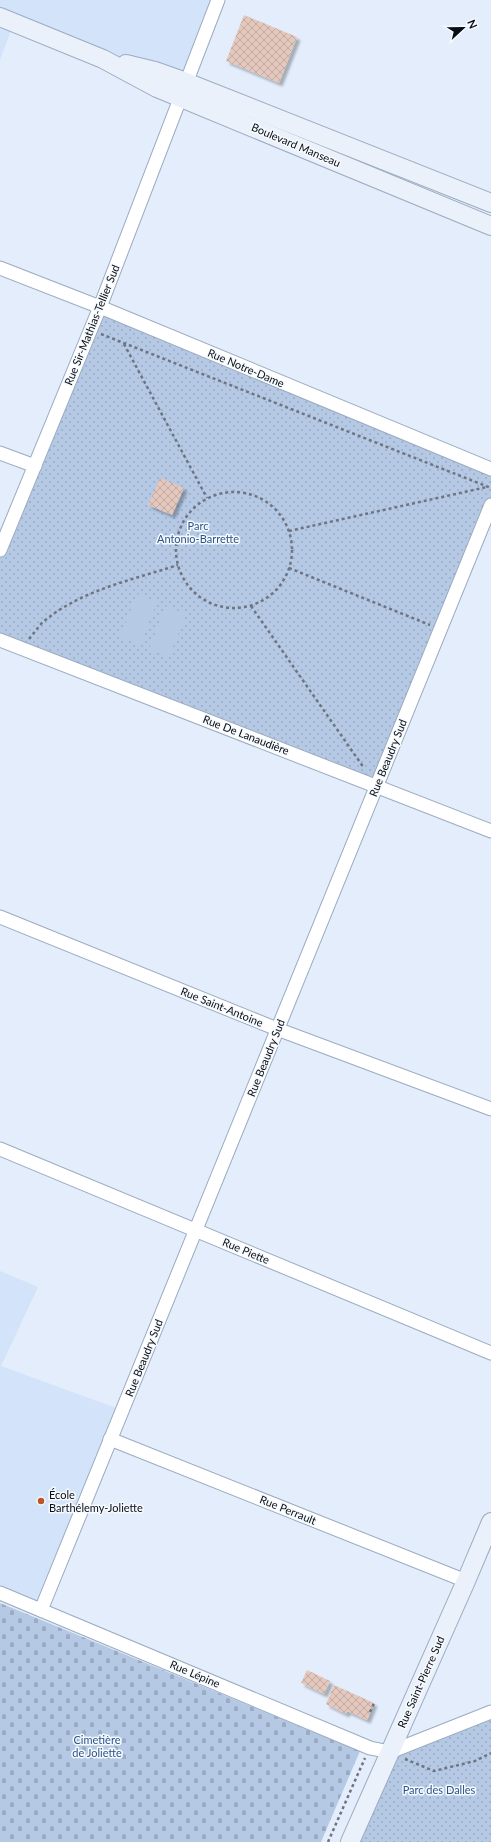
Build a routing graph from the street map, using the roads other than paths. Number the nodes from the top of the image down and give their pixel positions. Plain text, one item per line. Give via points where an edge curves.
1 (218, 0) edge
2 (0, 17) edge
3 (183, 90) junction
4 (491, 203) edge
5 (491, 226) edge
6 (0, 268) edge
7 (100, 307) junction
8 (0, 452) edge
9 (35, 466) junction
10 (491, 470) edge
11 (491, 505) edge
12 (0, 550) edge
13 (0, 640) edge
14 (376, 786) junction
15 (491, 831) edge
16 (0, 917) edge
17 (277, 1029) junction
18 (491, 1109) edge
19 (0, 1149) edge
20 (195, 1230) junction
21 (491, 1353) edge
22 (110, 1440) junction
23 (491, 1522) edge
24 (466, 1581) junction
25 (0, 1593) edge
26 (41, 1610) junction
27 (491, 1712) edge
28 (390, 1752) junction
29 (350, 1842) edge

1 - 3 street, Rue Sir-Mathias-Tellier Sud
2 - 3 main road, Boulevard Manseau via 103,59 155,71
3 - 4 main road, Boulevard Manseau
3 - 5 main road, Boulevard Manseau
3 - 7 street, Rue Sir-Mathias-Tellier Sud
6 - 7 street, Rue Notre-Dame
7 - 9 street, Rue Sir-Mathias-Tellier Sud
7 - 10 street, Rue Notre-Dame
8 - 9 street
9 - 12 street, Rue Sir-Mathias-Tellier Sud
11 - 14 street, Rue Beaudry Sud
13 - 14 street, Rue De Lanaudière
14 - 15 street, Rue De Lanaudière
14 - 17 street, Rue Beaudry Sud
16 - 17 street, Rue Saint-Antoine
17 - 18 street, Rue Saint-Antoine
17 - 20 street, Rue Beaudry Sud
19 - 20 street, Rue Piette
20 - 21 street, Rue Piette
20 - 22 street, Rue Beaudry Sud
22 - 24 street, Rue Perrault
22 - 26 street, Rue Beaudry Sud
23 - 24 main road, Rue Saint-Pierre Sud
24 - 28 main road, Rue Saint-Pierre Sud
25 - 26 street, Rue Lépine
26 - 28 street, Rue Lépine via 370,1748
27 - 28 street
28 - 29 main road, Rue Saint-Pierre Sud

